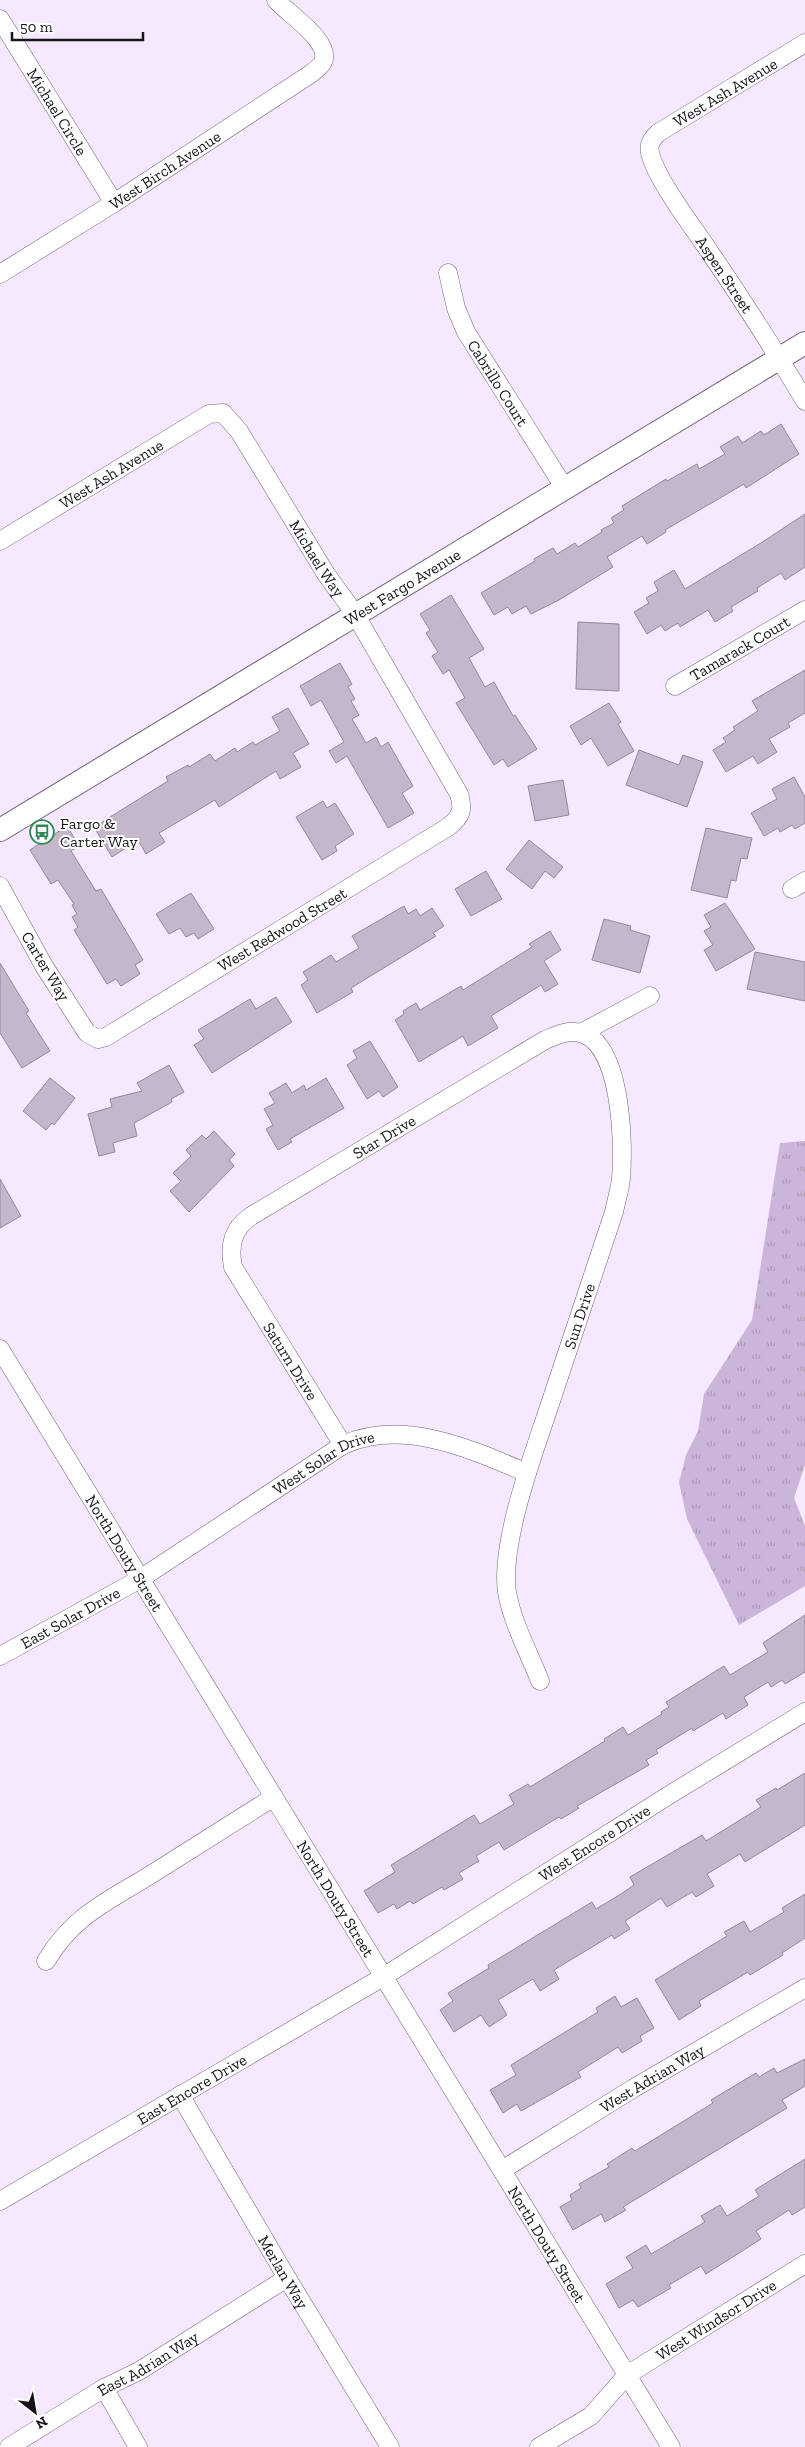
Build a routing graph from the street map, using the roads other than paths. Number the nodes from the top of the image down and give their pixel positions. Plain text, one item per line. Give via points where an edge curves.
1 (276, 0) edge
2 (0, 20) edge
3 (805, 43) edge
4 (650, 144) joint
5 (114, 203) junction
6 (448, 273) dead end
7 (0, 274) edge
8 (805, 343) edge
9 (779, 359) junction
10 (805, 401) edge
11 (223, 413) joint
12 (564, 487) junction
13 (0, 541) edge
14 (805, 610) edge
15 (355, 614) junction
16 (675, 686) dead end
17 (462, 813) joint
18 (0, 830) edge
19 (0, 886) edge
20 (650, 996) dead end
21 (581, 1033) junction
22 (98, 1039) joint
23 (239, 1276) joint
24 (0, 1348) edge
25 (343, 1445) junction
26 (527, 1473) junction
27 (140, 1579) junction
28 (0, 1656) edge
29 (540, 1681) dead end
30 (805, 1712) edge
31 (274, 1797) junction
32 (46, 1960) dead end
33 (383, 1976) junction
34 (805, 1988) edge
35 (180, 2095) junction
36 (502, 2170) junction
37 (0, 2202) edge
38 (805, 2264) edge
39 (288, 2278) junction
40 (627, 2375) junction
41 (104, 2388) junction
42 (9, 2447) edge
43 (138, 2447) edge
44 (390, 2447) edge
45 (539, 2447) edge
46 (671, 2447) edge

1 - 5 street, West Birch Avenue via 320,42 324,60 312,73
2 - 5 street, Michael Circle
3 - 4 street, West Ash Avenue via 658,133
4 - 9 street, Aspen Street via 654,164 676,202
5 - 7 street, West Birch Avenue
6 - 12 street, Cabrillo Court via 456,308 470,339
8 - 9 main road, West Fargo Avenue
9 - 10 street, Aspen Street
9 - 12 main road, West Fargo Avenue
11 - 13 street, West Ash Avenue via 209,414
11 - 15 street, Michael Way via 239,431 326,574
12 - 15 main road, West Fargo Avenue
14 - 16 street, Tamarack Court
15 - 17 street, Michael Way via 459,794
15 - 18 main road, West Fargo Avenue
17 - 22 street, West Redwood Street via 448,827
19 - 22 street, Carter Way via 86,1033
20 - 21 street
21 - 23 street, Star Drive via 565,1032 545,1040 244,1221 235,1232 230,1247 233,1268
21 - 26 street, Sun Drive via 596,1042 603,1051 620,1106 621,1180 614,1212
23 - 25 street, Saturn Drive
24 - 27 street, North Douty Street
25 - 26 street, West Solar Drive via 377,1434 414,1435 470,1450
25 - 27 street, West Solar Drive
26 - 29 street, Sun Drive via 509,1547 507,1592
27 - 28 street, East Solar Drive
27 - 31 street, North Douty Street
30 - 33 street, West Encore Drive
31 - 32 street via 100,1904 58,1942
31 - 33 street, North Douty Street
33 - 35 street, East Encore Drive
33 - 36 street, North Douty Street
34 - 36 street, West Adrian Way
35 - 37 street, East Encore Drive
35 - 39 street, Merlan Way
36 - 40 street, North Douty Street
38 - 40 street, West Windsor Drive
39 - 41 street, East Adrian Way via 138,2371
39 - 44 street, Merlan Way
40 - 45 street, West Windsor Drive via 591,2416
40 - 46 street, North Douty Street
41 - 42 street, East Adrian Way
41 - 43 street

